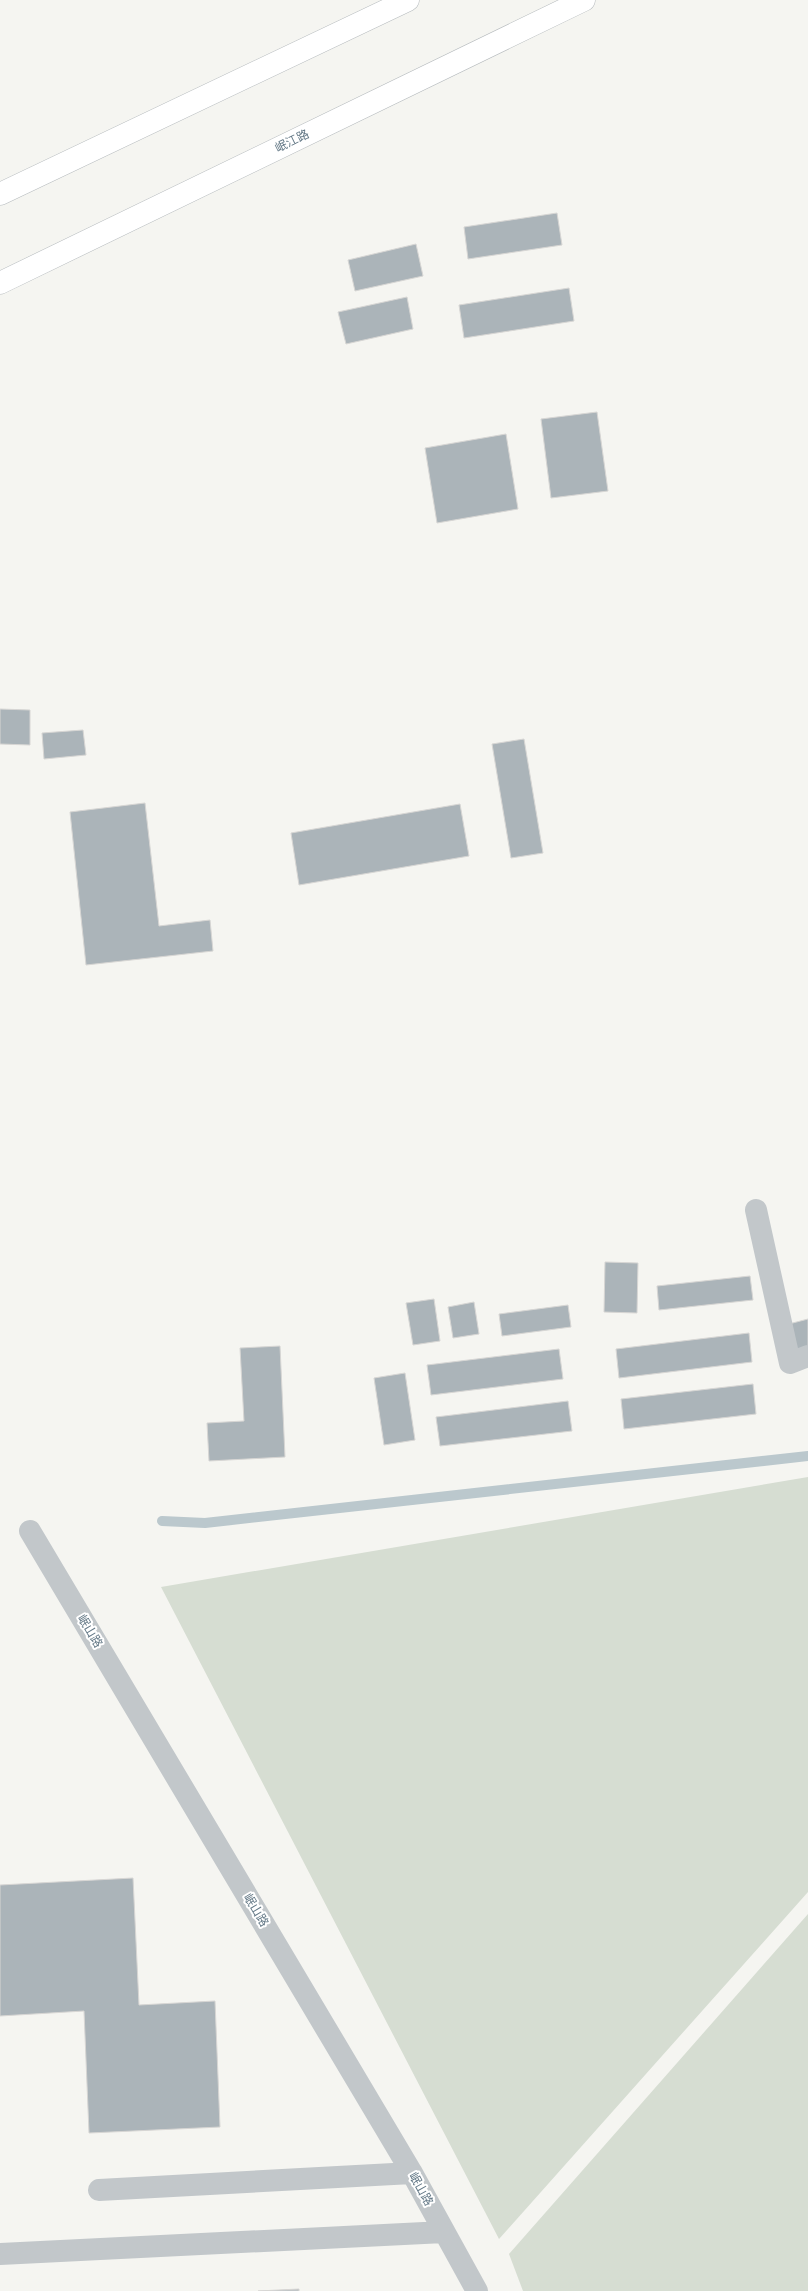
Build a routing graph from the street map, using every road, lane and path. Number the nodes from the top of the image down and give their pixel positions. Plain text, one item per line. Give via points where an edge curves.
1 (408, 0) edge
2 (584, 0) edge
3 (0, 194) edge
4 (0, 283) edge
5 (756, 1210) dead end
6 (808, 1356) edge
7 (30, 1531) dead end
8 (412, 2173) junction
9 (99, 2190) dead end
10 (444, 2232) junction
11 (0, 2254) edge
12 (477, 2291) edge

1 - 3 main road
2 - 4 main road, 岷江路
5 - 6 street via 790,1363
7 - 8 street, 岷山路
8 - 9 street
8 - 10 street, 岷山路
10 - 11 street
10 - 12 street, 岷山路

